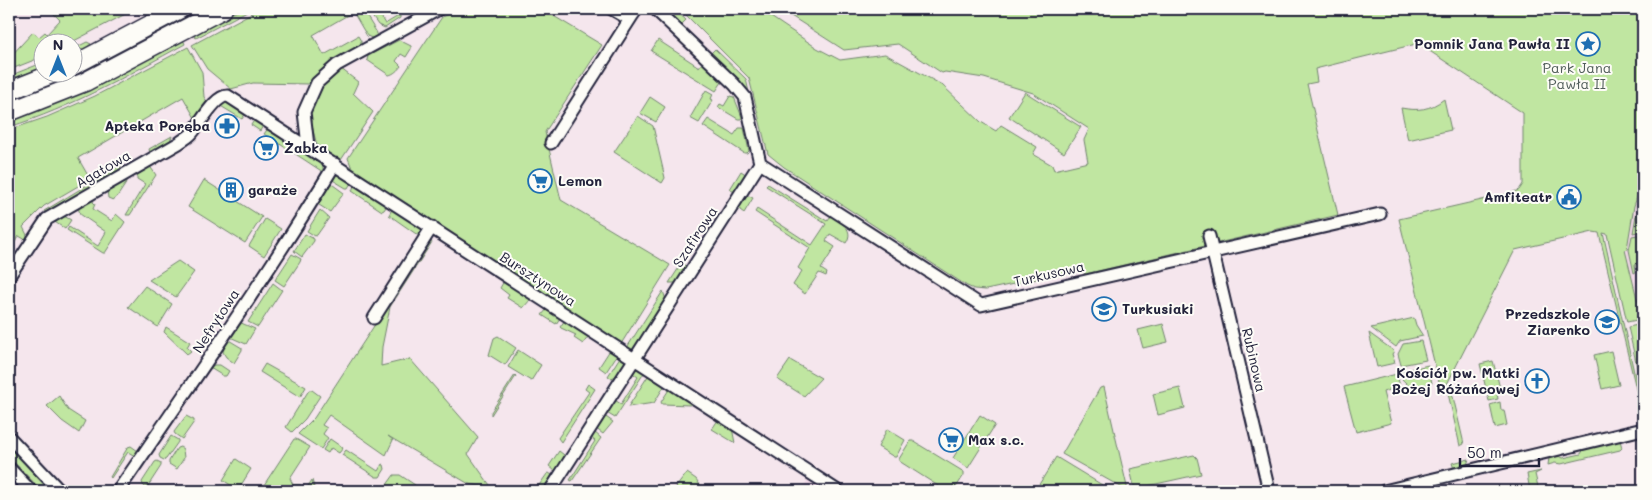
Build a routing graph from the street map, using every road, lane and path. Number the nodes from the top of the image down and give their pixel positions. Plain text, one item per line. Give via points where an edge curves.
1 (180, 9) edge
2 (223, 9) edge
3 (439, 9) edge
4 (612, 9) edge
5 (655, 9) edge
6 (634, 12) edge
7 (82, 61) edge
8 (32, 82) edge
9 (9, 91) edge
10 (221, 97) joint
11 (9, 112) edge
12 (551, 144) dead end
13 (308, 146) junction
14 (760, 163) junction
15 (335, 164) junction
16 (1380, 214) dead end
17 (432, 227) junction
18 (1209, 236) dead end
19 (1212, 252) junction
20 (9, 276) edge
21 (374, 318) dead end
22 (635, 359) junction
23 (1643, 429) edge
24 (9, 438) edge
25 (9, 468) edge
26 (9, 478) edge
27 (30, 490) edge
28 (60, 491) edge
29 (118, 491) edge
30 (550, 491) edge
31 (838, 491) edge
32 (1269, 491) edge
33 (1384, 491) edge

1 - 7 main road
2 - 11 main road via 85,82
3 - 13 street via 337,65 317,83 304,112
4 - 6 street via 624,16
5 - 14 street via 745,96
6 - 12 street
8 - 9 main road
10 - 13 street, Bursztynowa via 228,96
10 - 20 street, Agatowa via 185,139 47,219
13 - 15 street, Bursztynowa
14 - 19 street, Turkusowa via 981,305
14 - 22 street, Szafirowa
15 - 17 street, Bursztynowa
15 - 29 street, Nefrytowa via 204,366
16 - 19 street, Turkusowa
17 - 21 street
17 - 22 street, Bursztynowa
18 - 19 street, Rubinowa
19 - 32 street, Rubinowa
22 - 30 street, Szafirowa
22 - 31 street, Bursztynowa
23 - 33 street
24 - 28 street
25 - 27 street
26 - 27 street

